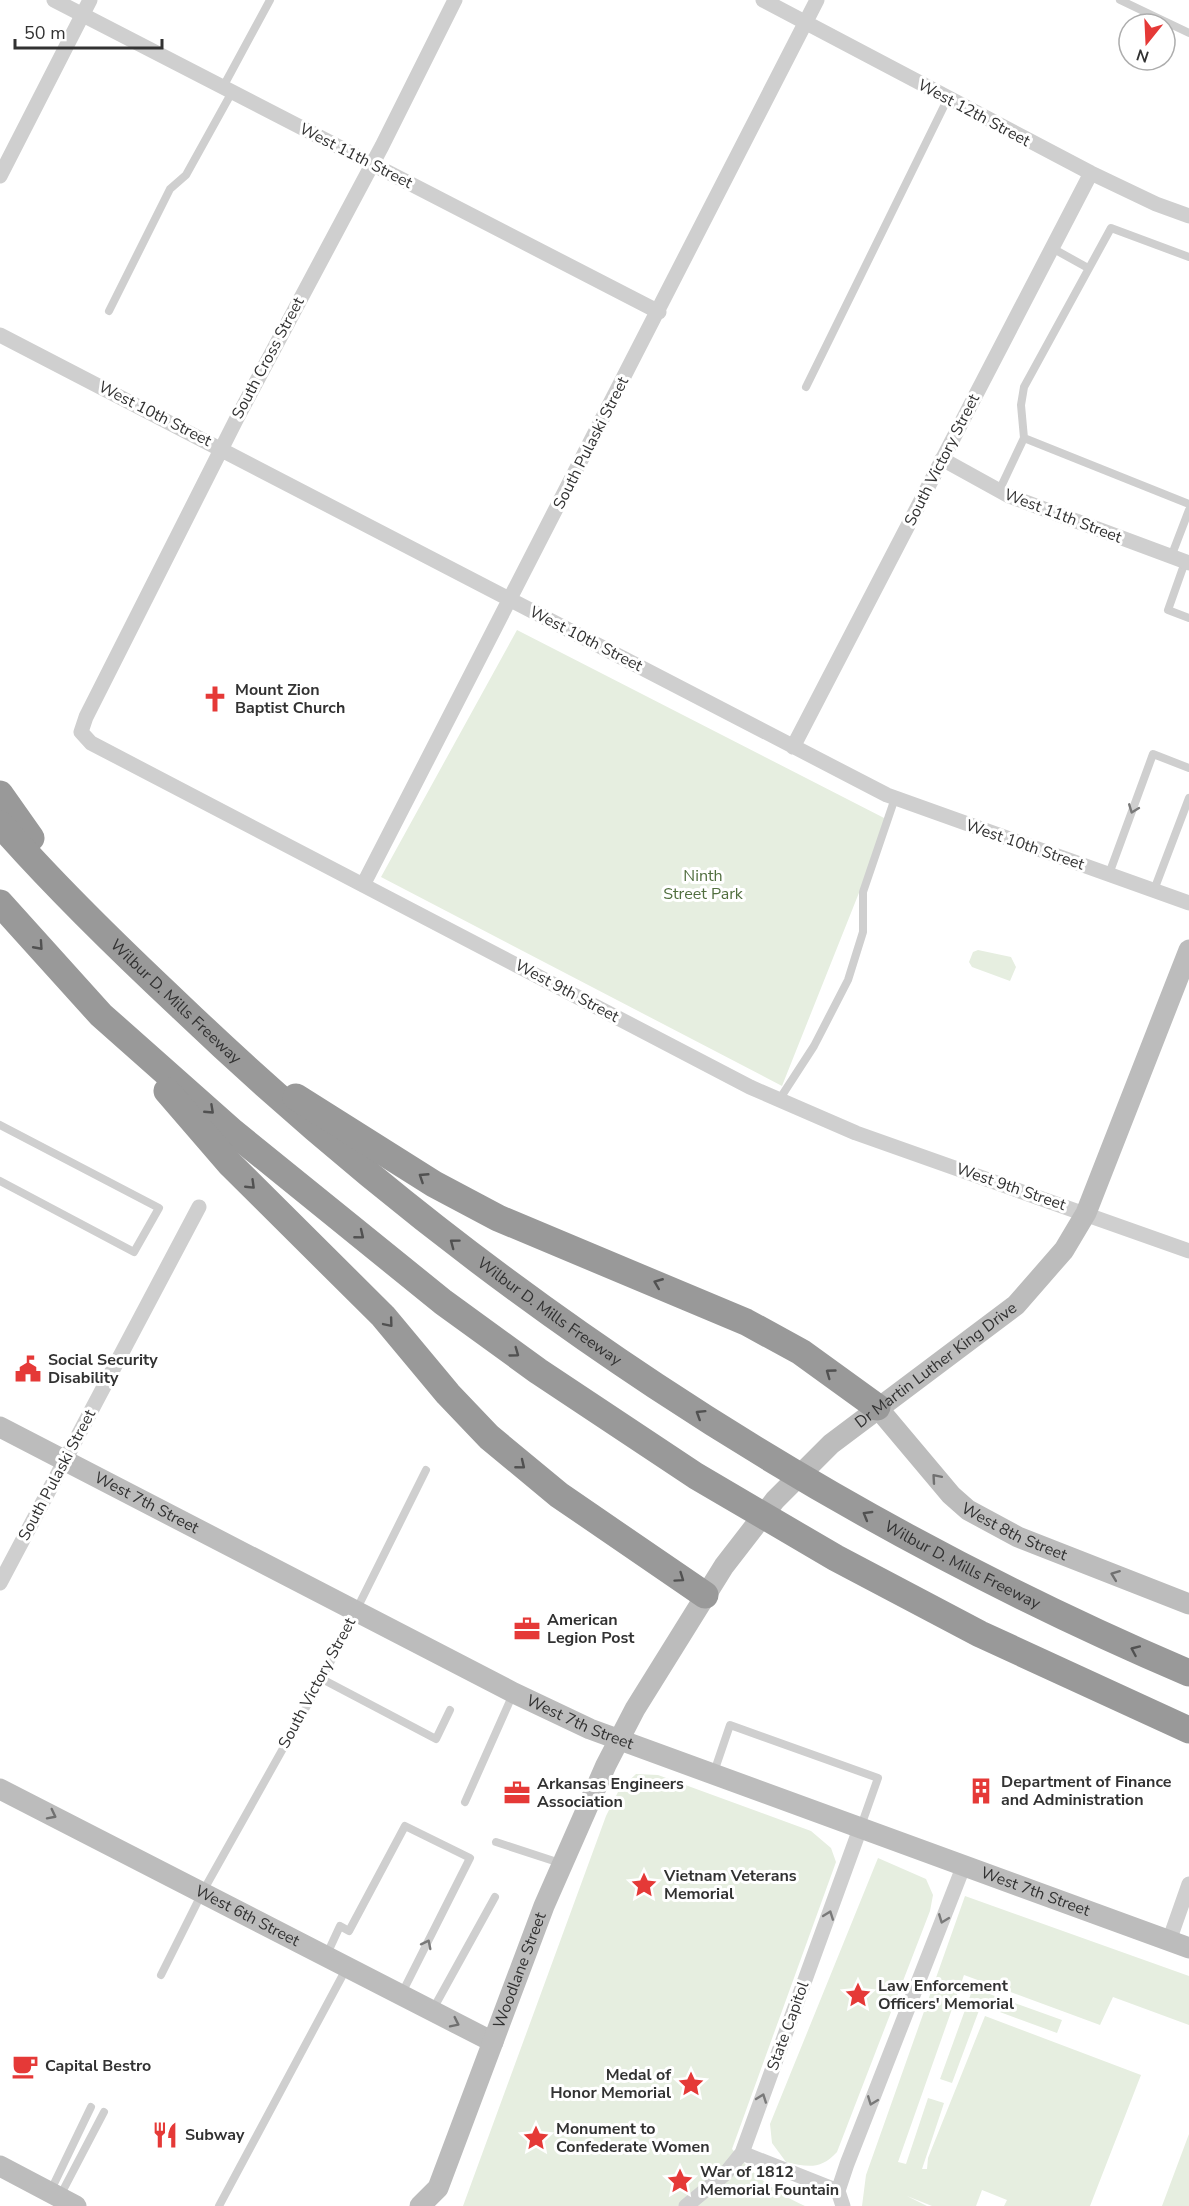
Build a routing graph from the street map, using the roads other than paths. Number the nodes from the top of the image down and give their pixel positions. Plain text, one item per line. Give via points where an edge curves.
1 (54, 0) edge
2 (90, 0) edge
3 (270, 0) edge
4 (455, 0) edge
5 (763, 0) edge
6 (817, 0) edge
7 (1120, 0) edge
8 (82, 15) junction
9 (806, 22) junction
10 (1189, 33) edge
11 (227, 89) junction
12 (947, 100) junction
13 (5, 155) edge
14 (372, 163) junction
15 (1091, 173) junction
16 (0, 176) edge
17 (1189, 216) edge
18 (1052, 248) junction
19 (1189, 257) edge
20 (1088, 267) junction
21 (109, 311) dead end
22 (659, 312) junction
23 (0, 335) edge
24 (806, 387) dead end
25 (1024, 438) junction
26 (221, 448) junction
27 (942, 459) junction
28 (999, 491) junction
29 (1189, 504) edge
30 (1189, 510) edge
31 (1182, 560) edge
32 (511, 600) junction
33 (1189, 618) edge
34 (85, 719) joint
35 (793, 747) junction
36 (1189, 768) edge
37 (0, 794) edge
38 (895, 798) junction
39 (1189, 798) edge
40 (0, 824) edge
41 (1109, 874) junction
42 (363, 885) junction
43 (1154, 890) junction
44 (0, 903) edge
45 (1189, 903) edge
46 (82, 911) junction
47 (1189, 950) edge
48 (101, 1015) junction
49 (234, 1058) junction
50 (779, 1100) junction
51 (0, 1125) edge
52 (0, 1181) edge
53 (199, 1207) dead end
54 (1086, 1212) junction
55 (1189, 1251) edge
56 (877, 1407) junction
57 (0, 1427) edge
58 (65, 1460) junction
59 (426, 1470) dead end
60 (0, 1583) edge
61 (705, 1595) junction
62 (1189, 1604) edge
63 (355, 1611) junction
64 (1189, 1673) edge
65 (322, 1678) junction
66 (514, 1693) junction
67 (450, 1710) dead end
68 (1189, 1730) edge
69 (619, 1740) junction
70 (714, 1772) junction
71 (0, 1789) edge
72 (465, 1802) dead end
73 (861, 1827) junction
74 (495, 1842) dead end
75 (562, 1864) junction
76 (964, 1865) junction
77 (1189, 1884) edge
78 (202, 1893) junction
79 (495, 1897) dead end
80 (1169, 1941) junction
81 (1189, 1948) edge
82 (325, 1957) junction
83 (347, 1968) junction
84 (161, 1976) dead end
85 (400, 1996) junction
86 (432, 2012) junction
87 (493, 2042) junction
88 (91, 2107) dead end
89 (104, 2112) dead end
90 (741, 2153) junction
91 (0, 2166) edge
92 (435, 2197) edge
93 (841, 2199) edge
94 (57, 2200) edge
95 (219, 2206) edge
96 (420, 2206) edge
97 (686, 2206) edge

1 - 8 street, West 11th Street
2 - 8 street
3 - 11 lane
4 - 14 street, South Cross Street
5 - 9 street, West 12th Street
6 - 9 street, South Pulaski Street
7 - 10 lane
8 - 11 street, West 11th Street
8 - 13 street
9 - 12 street, West 12th Street
9 - 22 street, South Pulaski Street
11 - 14 street, West 11th Street
11 - 21 lane via 186,175 170,189
12 - 15 street, West 12th Street
12 - 24 lane
13 - 16 street
14 - 22 street, West 11th Street
14 - 26 street, South Cross Street
15 - 17 street, West 12th Street
15 - 18 street, South Victory Street
18 - 20 lane
18 - 27 street, South Victory Street
19 - 20 lane via 1111,228
20 - 25 lane via 1024,387
22 - 32 street, South Pulaski Street
23 - 26 street, West 10th Street
25 - 28 lane
25 - 29 lane
26 - 32 street, West 10th Street
26 - 34 street, South Cross Street
27 - 28 street, West 11th Street
27 - 35 street, South Victory Street
28 - 31 street, West 11th Street
30 - 31 lane
31 - 33 lane via 1168,610
32 - 35 street, West 10th Street
32 - 42 street, South Pulaski Street
34 - 42 street, West 9th Street via 81,732 91,743
35 - 38 street, West 10th Street
36 -> 41 lane via 1153,754
37 - 46 highway
38 - 41 street, West 10th Street
38 - 50 lane via 863,892 862,932 848,980 814,1046
39 - 43 lane
40 - 46 highway, Wilbur D. Mills Freeway
41 - 43 street, West 10th Street
42 - 50 street, West 9th Street
43 - 45 street, West 10th Street
44 -> 48 highway
46 - 49 highway, Wilbur D. Mills Freeway
47 - 54 street, Dr Martin Luther King Drive
48 -> 61 highway via 230,1164 383,1316 489,1437 559,1495
48 -> 68 highway via 233,1132 443,1302 618,1425 733,1498 902,1594
56 -> 49 highway via 801,1352 746,1322 544,1239 434,1184
64 -> 49 highway, Wilbur D. Mills Freeway via 934,1553 658,1388 431,1226 311,1128
50 - 54 street, West 9th Street via 856,1132
51 - 52 lane via 159,1208 134,1252
53 - 58 street, South Pulaski Street
54 - 55 street, West 9th Street
54 - 56 street, Dr Martin Luther King Drive via 1064,1250 1016,1305
56 - 61 street, Dr Martin Luther King Drive via 831,1444 775,1500
62 -> 56 street, West 8th Street via 1018,1537 968,1510
57 - 58 street, West 7th Street
58 - 60 street, South Pulaski Street
58 - 63 street, West 7th Street
59 - 63 lane, South Victory Street
61 - 69 street, Dr Martin Luther King Drive
63 - 65 lane, South Victory Street
63 - 66 street, West 7th Street
65 - 67 lane via 436,1738
65 - 78 lane, South Victory Street
66 - 69 street, West 7th Street
66 - 72 lane
69 - 70 street, West 7th Street
69 - 75 street, Woodlane Street
70 - 73 street, West 7th Street
70 - 73 lane via 730,1725 878,1778
71 -> 78 street, West 6th Street
73 - 76 street, West 7th Street
90 -> 73 street, State Capitol
74 - 75 lane
75 - 87 street, Woodlane Street
76 - 80 street, West 7th Street
76 -> 93 street
77 - 80 street
78 - 82 street, West 6th Street
78 - 84 lane, South Victory Street
79 - 86 lane
80 - 81 street, West 7th Street
82 - 83 street, West 6th Street
85 -> 82 lane via 470,1858 405,1826 349,1931 340,1926
83 - 85 street, West 6th Street
83 - 95 lane
85 - 86 street, West 6th Street
86 -> 87 street, West 6th Street
87 - 92 street, Woodlane Street
88 - 94 lane
89 - 94 lane
90 - 93 street
90 - 97 street, State Capitol via 725,2174
91 - 94 street
92 - 96 street

